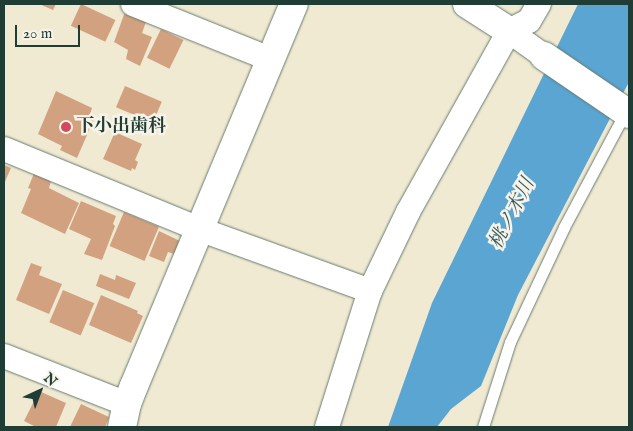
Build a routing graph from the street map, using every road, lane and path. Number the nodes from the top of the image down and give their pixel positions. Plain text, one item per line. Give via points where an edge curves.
1 (133, 4) edge
2 (294, 4) edge
3 (467, 4) edge
4 (539, 4) edge
5 (509, 30) junction
6 (544, 56) joint
7 (270, 59) junction
8 (627, 110) edge
9 (4, 149) edge
10 (199, 229) junction
11 (370, 291) junction
12 (4, 356) edge
13 (124, 416) edge
14 (326, 427) edge
15 (483, 427) edge

1 - 7 street
2 - 7 street
3 - 5 street
4 - 5 street via 529,22
5 - 6 street
5 - 11 street via 408,212
6 - 8 street
7 - 10 street
8 - 15 lane via 564,227 510,342
9 - 10 street
10 - 11 street
10 - 13 street
11 - 14 street
12 - 13 street

